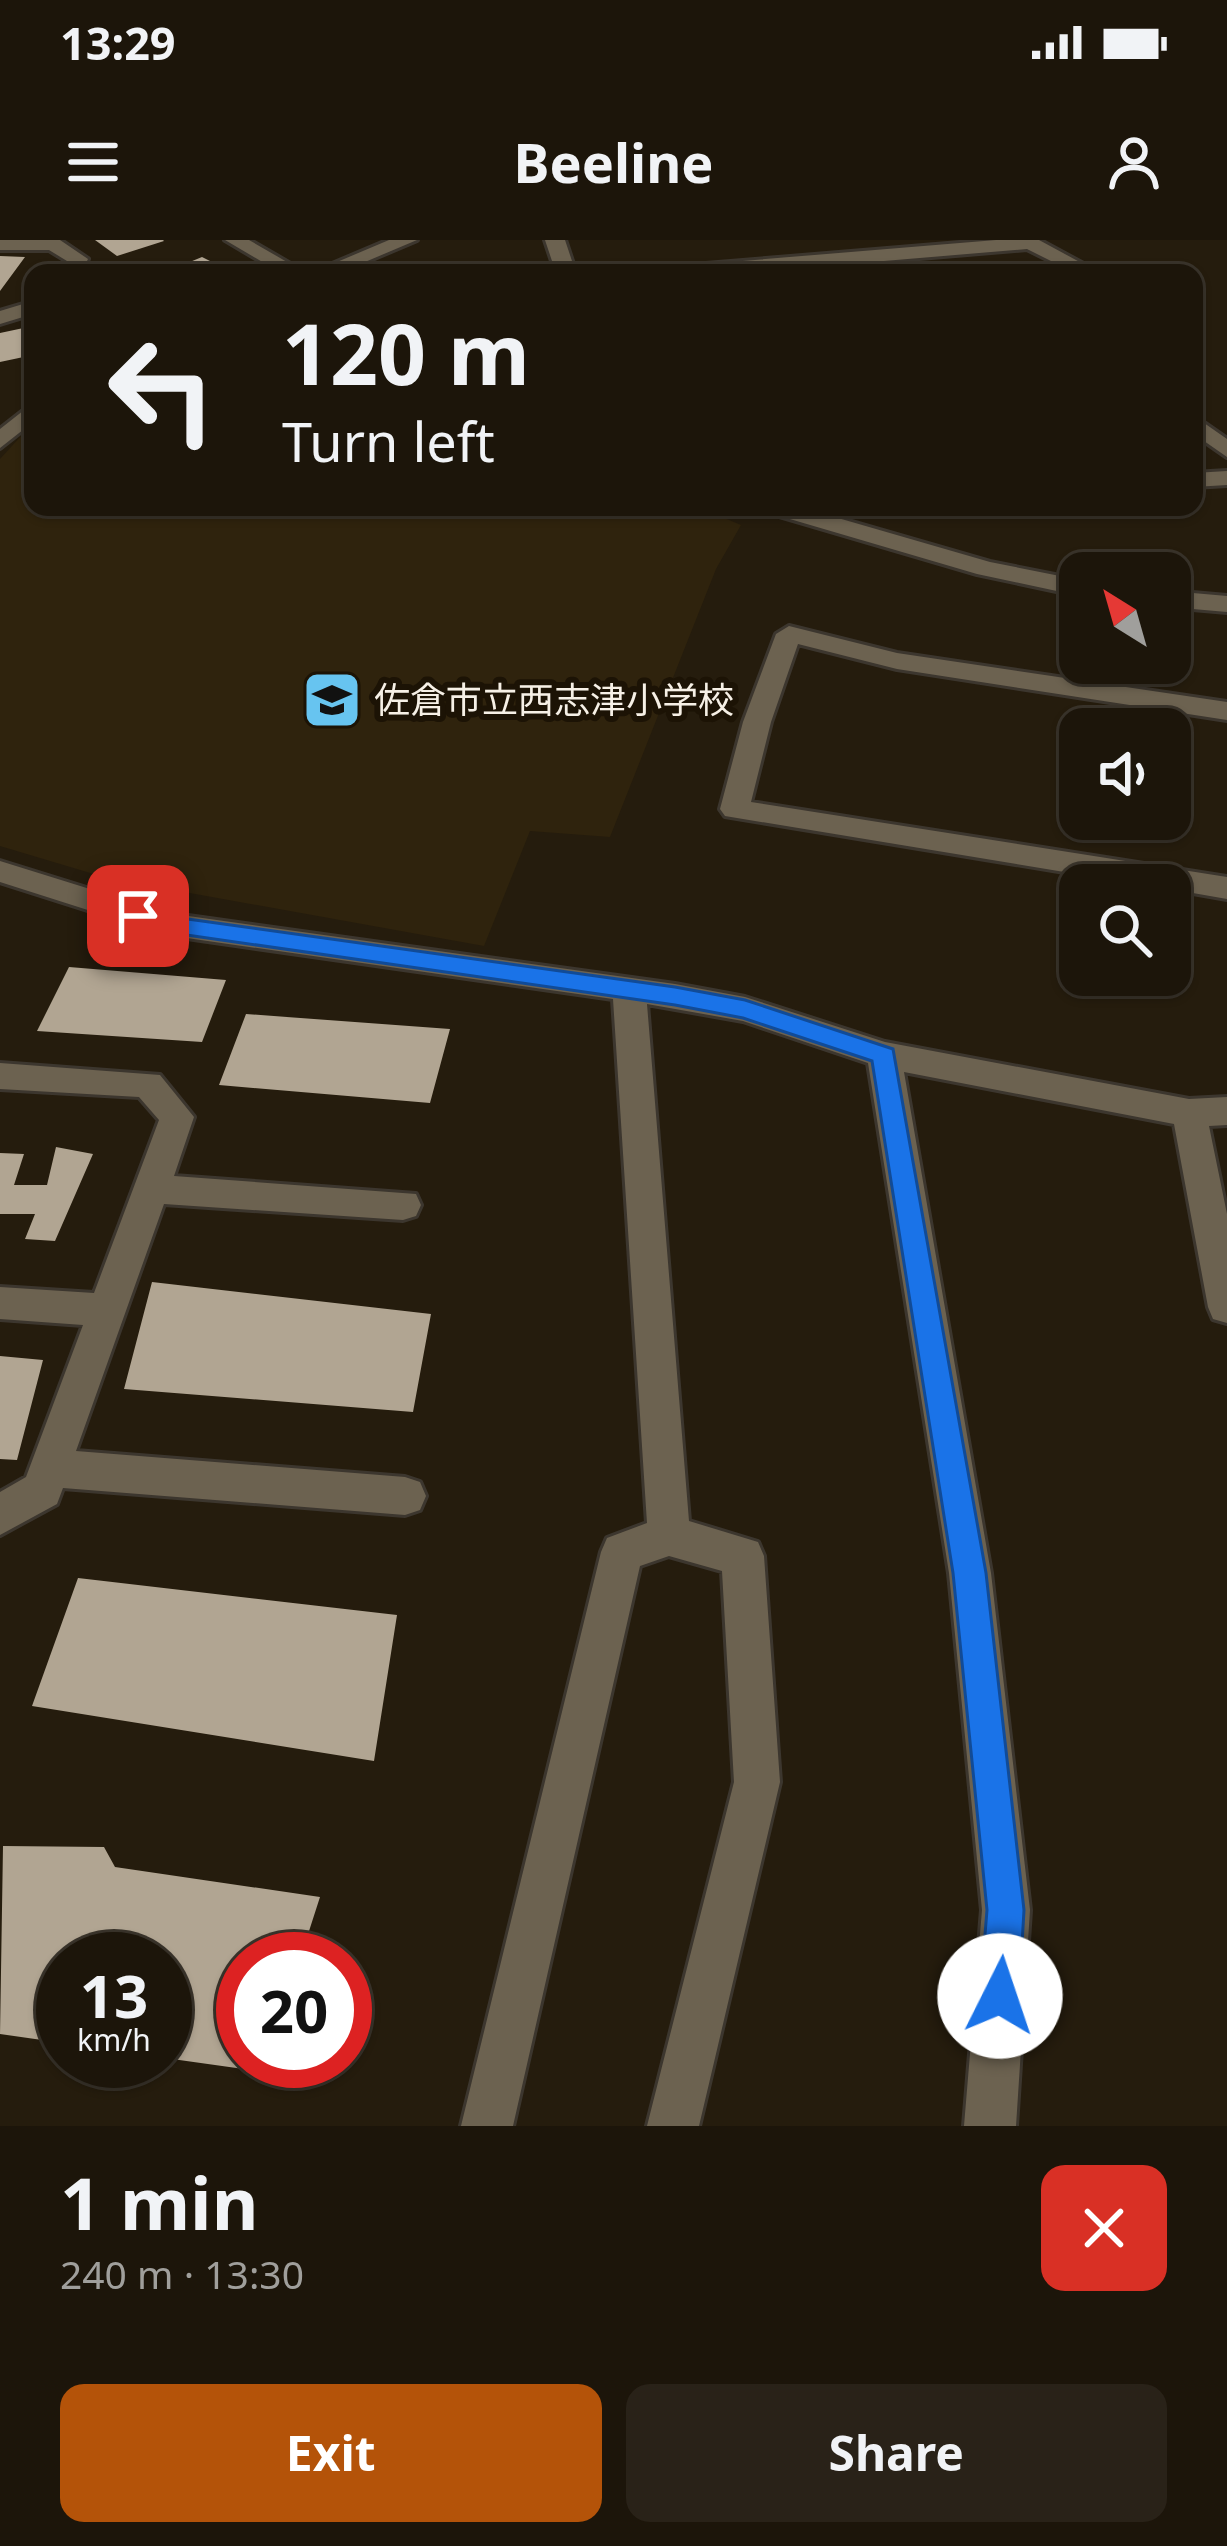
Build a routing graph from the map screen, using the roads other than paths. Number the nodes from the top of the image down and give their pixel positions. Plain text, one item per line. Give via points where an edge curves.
1 (235, 240) edge
2 (407, 240) edge
3 (1027, 242) edge
4 (0, 244) edge
5 (883, 256) edge
6 (76, 264) edge
7 (279, 264) edge
8 (344, 264) edge
9 (782, 264) edge
10 (1072, 264) edge
11 (24, 418) edge
12 (1203, 430) edge
13 (0, 441) edge
14 (1227, 450) edge
15 (805, 516) edge
16 (872, 516) edge
17 (857, 531) junction
18 (1059, 584) edge
19 (1191, 601) edge
20 (1227, 604) edge
21 (1227, 711) edge
22 (0, 871) edge
23 (1227, 888) edge
24 (629, 989) junction
25 (884, 1055) junction
26 (0, 1076) edge
27 (1227, 1111) edge
28 (1190, 1113) junction
29 (151, 1189) junction
30 (403, 1205) dead end
31 (0, 1303) edge
32 (1227, 1307) edge
33 (107, 1310) junction
34 (50, 1468) junction
35 (405, 1496) dead end
36 (0, 1515) edge
37 (669, 1536) junction
38 (488, 2126) edge
39 (673, 2126) edge
40 (990, 2126) edge

1 - 7 street
2 - 8 street
3 - 5 street
3 - 10 street
4 - 6 street via 53,244
5 - 9 street
11 - 13 street
12 - 14 street
15 - 17 street
16 - 17 street
17 - 18 street
19 - 20 street
21 - 23 street via 897,661 789,634 735,809
22 - 24 street via 166,924
24 - 25 street via 745,1009
24 - 37 street
25 - 28 street
25 - 40 street via 970,1573 1006,1910
26 - 29 street via 148,1084 177,1117
27 - 28 street
28 - 32 street
29 - 30 street
29 - 33 street
31 - 33 street
33 - 34 street
34 - 35 street
34 - 36 street via 43,1490
37 - 38 street via 622,1552
37 - 39 street via 743,1556 757,1782

